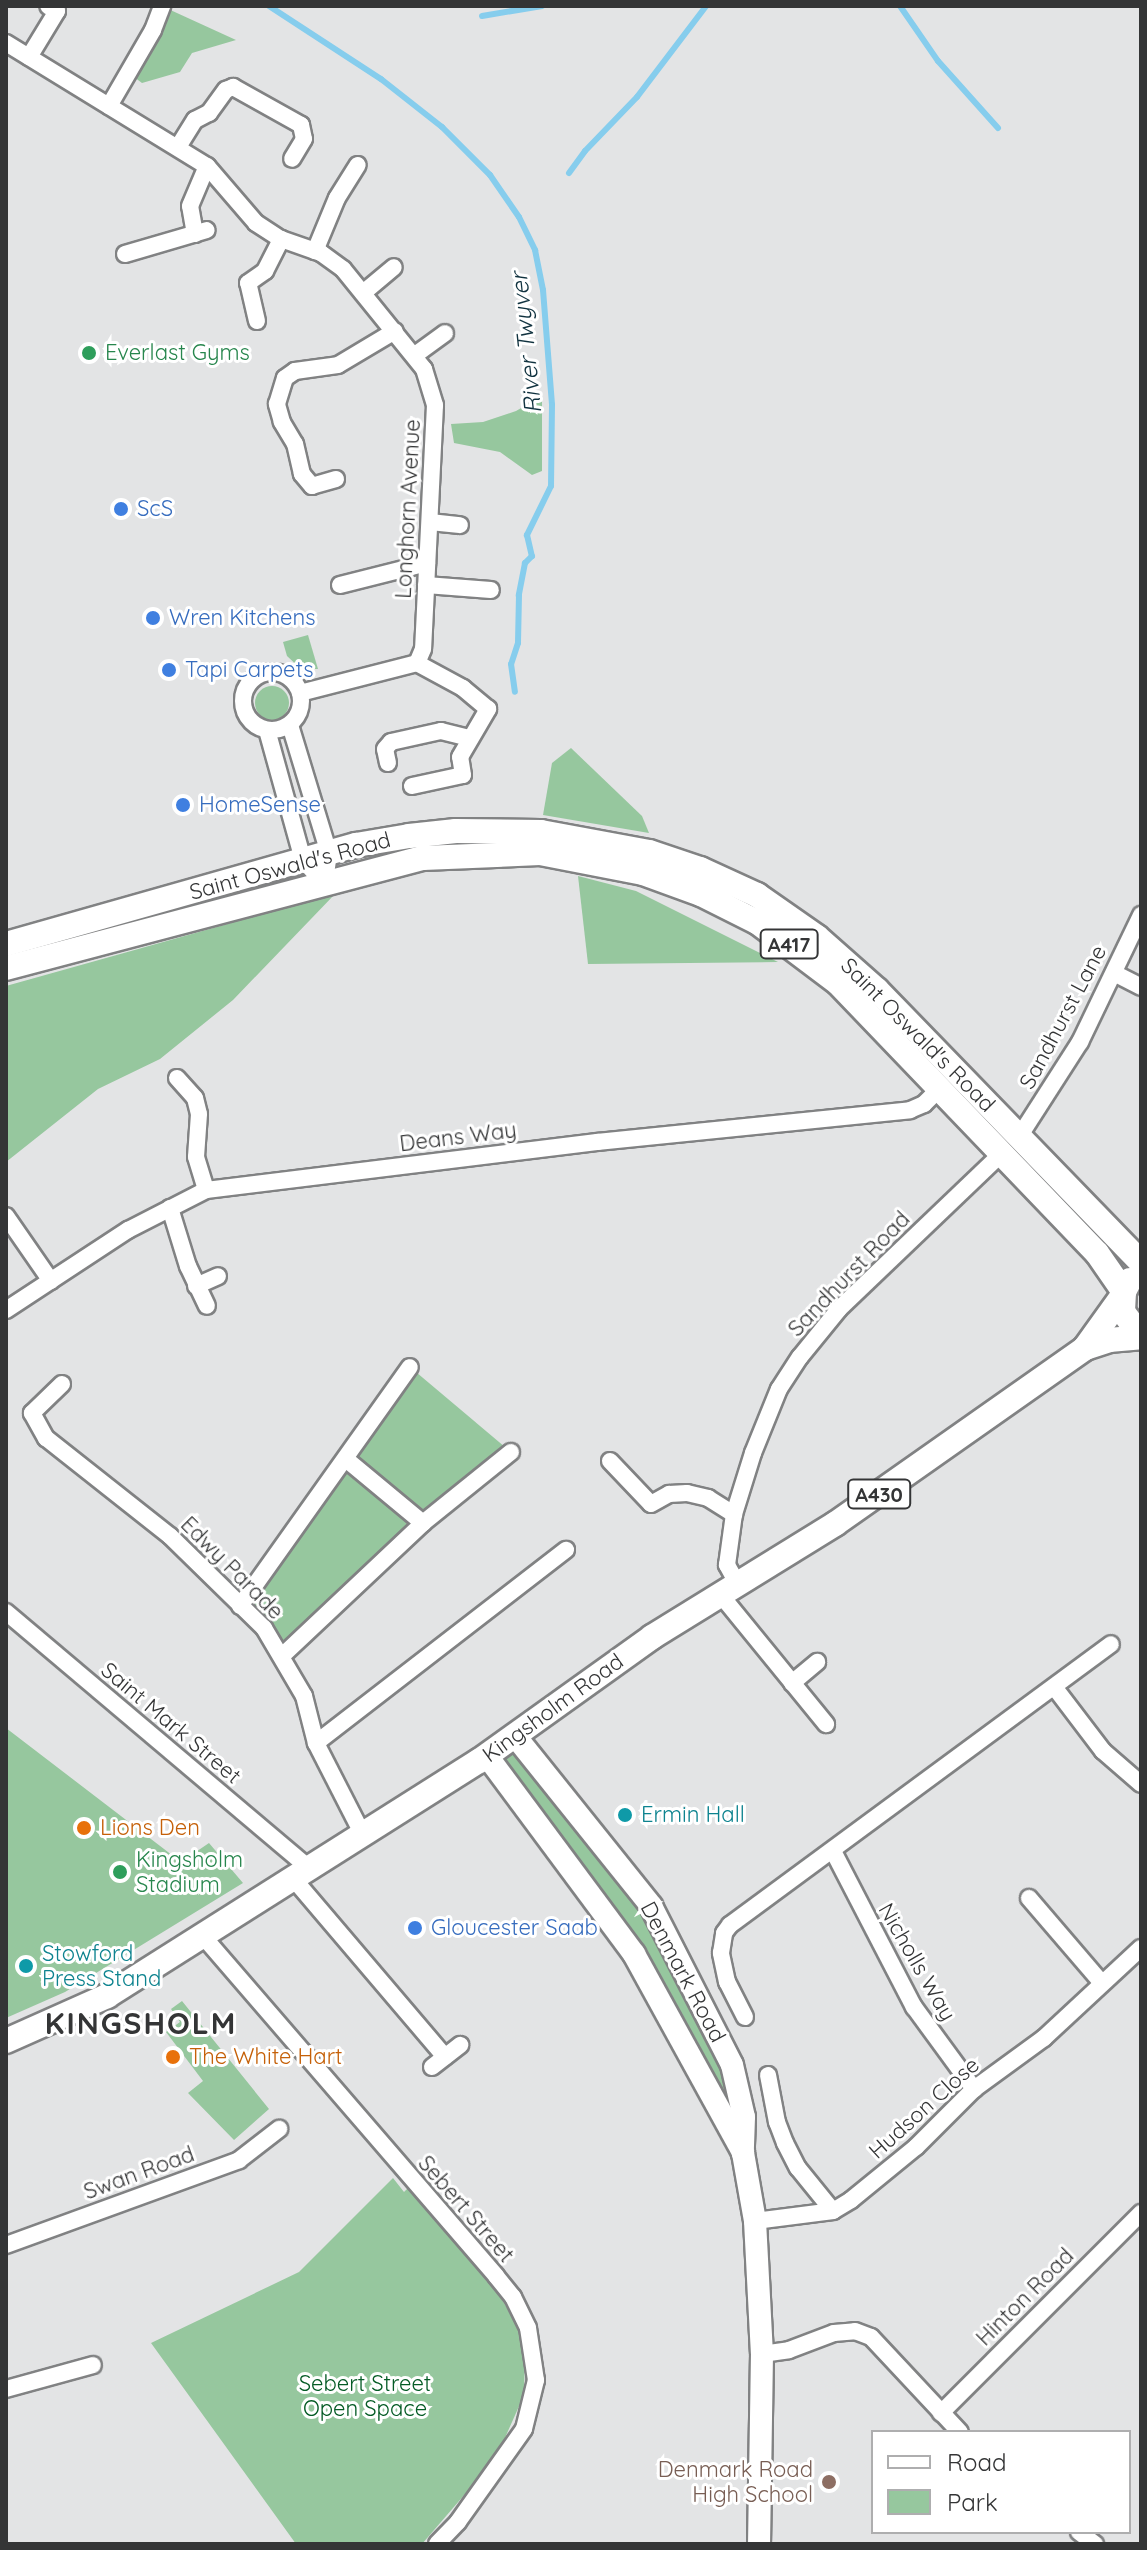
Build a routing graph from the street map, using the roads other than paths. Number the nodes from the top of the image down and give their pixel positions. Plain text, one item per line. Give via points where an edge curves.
1 (48, 6) edge
2 (162, 6) edge
3 (6, 43) edge
4 (29, 57) junction
5 (109, 106) junction
6 (178, 147) junction
7 (292, 159) dead end
8 (358, 165) dead end
9 (207, 166) junction
10 (281, 239) junction
11 (315, 251) junction
12 (125, 254) dead end
13 (394, 267) dead end
14 (363, 293) junction
15 (257, 321) dead end
16 (395, 331) junction
17 (445, 333) dead end
18 (415, 355) junction
19 (336, 479) dead end
20 (430, 522) junction
21 (460, 525) dead end
22 (427, 563) junction
23 (340, 585) dead end
24 (426, 585) junction
25 (491, 590) dead end
26 (417, 663) junction
27 (300, 693) junction
28 (290, 725) junction
29 (267, 730) junction
30 (469, 738) junction
31 (388, 763) dead end
32 (412, 786) dead end
33 (329, 853) junction
34 (303, 860) junction
35 (324, 882) junction
36 (1141, 915) edge
37 (6, 944) edge
38 (6, 968) edge
39 (1114, 973) junction
40 (1141, 987) edge
41 (177, 1078) dead end
42 (940, 1088) junction
43 (1010, 1145) junction
44 (206, 1190) junction
45 (170, 1208) junction
46 (6, 1216) edge
47 (1141, 1262) edge
48 (1141, 1271) edge
49 (218, 1276) dead end
50 (51, 1281) junction
51 (196, 1286) junction
52 (1124, 1294) junction
53 (207, 1306) dead end
54 (6, 1310) edge
55 (1141, 1336) edge
56 (1085, 1348) junction
57 (410, 1367) dead end
58 (62, 1384) dead end
59 (511, 1452) dead end
60 (347, 1460) junction
61 (610, 1461) dead end
62 (734, 1514) junction
63 (423, 1523) junction
64 (566, 1550) dead end
65 (728, 1589) junction
66 (240, 1606) junction
67 (6, 1612) edge
68 (1111, 1644) dead end
69 (283, 1655) junction
70 (817, 1662) dead end
71 (792, 1683) junction
72 (1055, 1688) junction
73 (826, 1724) dead end
74 (515, 1736) junction
75 (316, 1743) junction
76 (487, 1756) junction
77 (1141, 1784) edge
78 (363, 1835) junction
79 (833, 1851) junction
80 (300, 1872) junction
81 (1029, 1898) dead end
82 (202, 1935) junction
83 (1141, 1948) edge
84 (1101, 1982) junction
85 (745, 2017) dead end
86 (6, 2041) edge
87 (460, 2045) dead end
88 (768, 2075) dead end
89 (974, 2089) junction
90 (279, 2129) dead end
91 (743, 2153) junction
92 (833, 2211) junction
93 (1141, 2213) edge
94 (755, 2221) junction
95 (6, 2245) edge
96 (762, 2354) junction
97 (93, 2365) dead end
98 (6, 2389) edge
99 (941, 2413) junction
100 (958, 2430) edge
101 (437, 2544) edge
102 (759, 2544) edge

1 - 4 street via 57,11
2 - 5 street
3 - 4 street, Longhorn Avenue
4 - 5 street, Longhorn Avenue
5 - 6 street, Longhorn Avenue
6 - 7 street via 195,120 233,87 301,125 304,139
6 - 9 street, Longhorn Avenue
8 - 11 street via 337,198
9 - 10 street, Longhorn Avenue via 256,223
9 - 12 street via 190,206 201,232
10 - 11 street, Longhorn Avenue
10 - 15 street via 265,271 248,283
11 - 14 street, Longhorn Avenue via 343,269
13 - 14 street
14 - 16 street, Longhorn Avenue
16 - 18 street, Longhorn Avenue
16 - 19 street via 338,365 295,371 285,378 277,404 302,474 312,486
17 - 18 street
18 - 20 street, Longhorn Avenue via 435,405
20 - 21 street
20 - 22 street, Longhorn Avenue
22 - 23 street
22 - 24 street, Longhorn Avenue
24 - 25 street
24 - 26 street, Longhorn Avenue via 423,649
26 - 27 street
26 - 30 street via 463,688 488,709
27 - 28 street via 300,710
27 - 29 street via 283,673 265,672 250,682 243,698 247,715
28 - 29 street
28 - 33 street
29 - 34 street
30 - 31 street via 441,731 391,742 385,749
30 - 32 street via 460,757 463,775
33 - 34 main road, Saint Oswald's Road / A417
33 - 35 street
33 - 43 main road, Saint Oswald's Road / A417 via 384,839 456,831 541,832 604,841 700,869 757,895 817,937 877,990
34 - 35 street
34 - 37 main road, Saint Oswald's Road / A417
35 - 38 main road, Saint Oswald's Road / A417
35 - 42 main road, Saint Oswald's Road / A417 via 423,858 484,853 540,853 643,873 757,922 806,956
36 - 39 street, Sandhurst Lane
39 - 40 street
39 - 43 street, Sandhurst Lane via 1080,1042
41 - 44 street via 195,1098 196,1157
42 - 43 main road, Saint Oswald's Road / A417
42 - 44 street, Deans Way via 910,1110
43 - 47 main road, Saint Oswald's Road / A417
43 - 52 main road, Saint Oswald's Road / A417
43 - 62 street, Sandhurst Road via 848,1299 800,1357 768,1413
44 - 45 street, Deans Way
45 - 50 street, Deans Way
45 - 51 street
46 - 50 street
48 - 52 main road, Kingsholm Road
49 - 51 street
50 - 54 street, Deans Way
51 - 53 street
52 - 55 main road, Saint Oswald's Road via 1127,1321
52 - 56 main road, Kingsholm Road / A430
55 - 56 main road, Kingsholm Road / A430
56 - 65 main road, Kingsholm Road / A430 via 835,1524
57 - 60 street
58 - 66 street, Edwy Parade via 32,1413 46,1438 170,1536
59 - 63 street
60 - 63 street
60 - 66 street
61 - 62 street via 651,1504 669,1494 687,1493 708,1498
62 - 65 street, Sandhurst Road
63 - 69 street
64 - 75 street
65 - 71 street
65 - 74 main road, Kingsholm Road / A430
66 - 69 street, Edwy Parade
67 - 80 street, Saint Mark Street
68 - 72 street
69 - 75 street, Edwy Parade via 304,1696
70 - 71 street
71 - 73 street
72 - 77 street via 1103,1751
72 - 79 street
74 - 76 main road, Kingsholm Road / A430
74 - 91 street, Denmark Road via 651,1906 732,2065 744,2117
75 - 78 street, Edwy Parade
76 - 78 main road, Kingsholm Road / A430
76 - 91 street, Denmark Road via 634,1954
78 - 80 main road, Kingsholm Road / A430
79 - 85 street via 724,1933 721,1953 727,1982
79 - 89 street, Nicholls Way via 914,2007
80 - 82 main road, Kingsholm Road / A430
80 - 87 street, Saint Mark Street via 438,2062
81 - 84 street
82 - 86 main road, Kingsholm Road / A430 via 107,1996
82 - 101 street, Sebert Street via 496,2276 528,2328 536,2380 524,2429
83 - 84 street, Hudson Close
84 - 89 street, Hudson Close via 1044,2038
88 - 92 street via 785,2143
89 - 92 street, Hudson Close via 916,2147
90 - 95 street, Swan Road via 239,2160
91 - 94 street, Denmark Road
92 - 94 street
93 - 99 street, Hinton Road
94 - 96 street, Denmark Road
96 - 99 street via 855,2331 871,2337
96 - 102 street, Denmark Road
97 - 98 street
99 - 100 street

